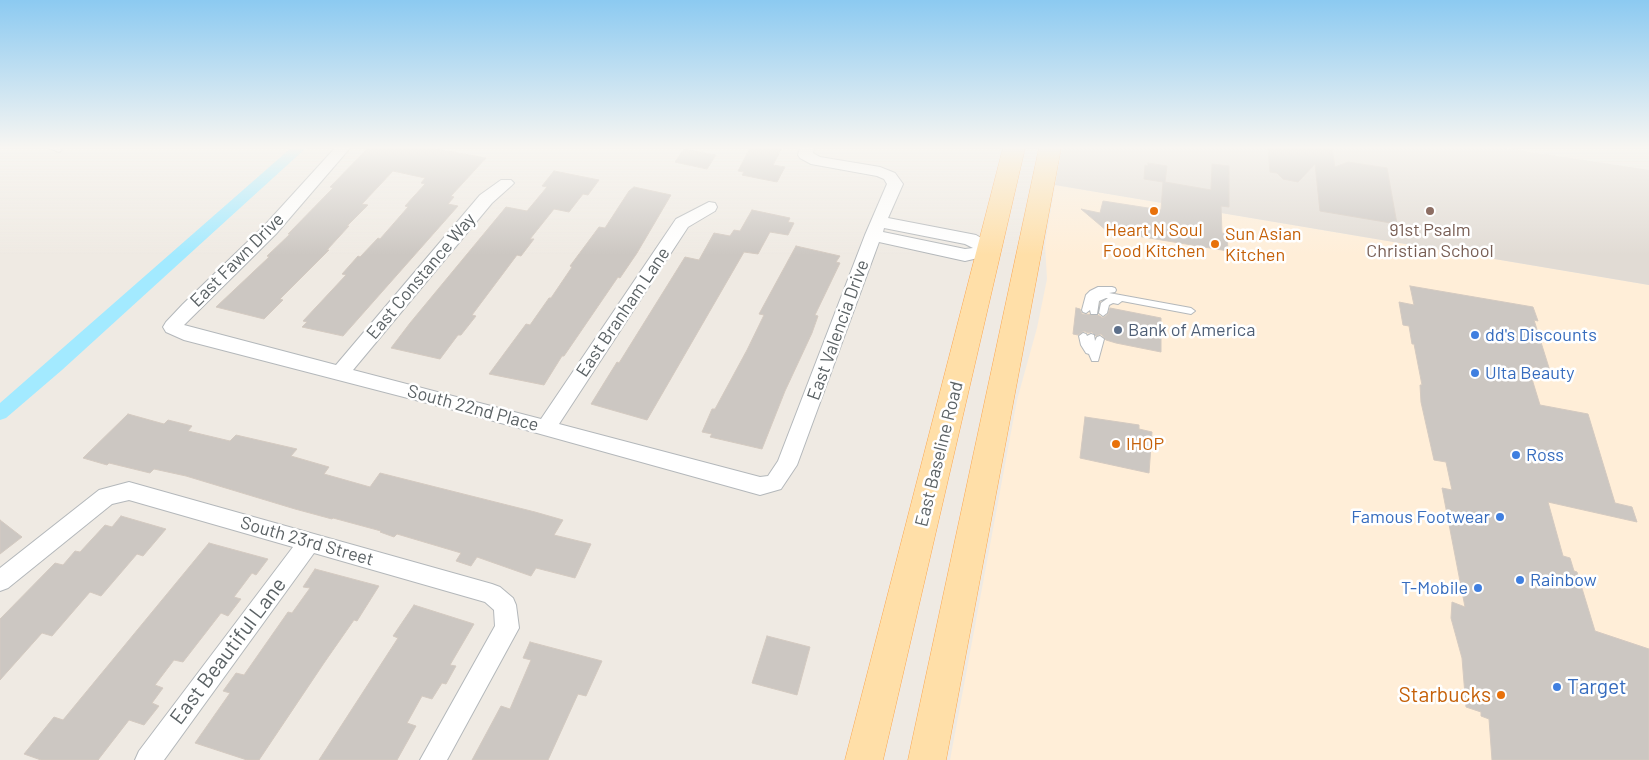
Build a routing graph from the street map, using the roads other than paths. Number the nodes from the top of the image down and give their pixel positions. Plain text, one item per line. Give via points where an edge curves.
1 (311, 183) edge
2 (506, 183) dead end
3 (895, 183) edge
4 (1005, 183) edge
5 (1043, 183) edge
6 (708, 207) dead end
7 (876, 228) junction
8 (932, 231) junction
9 (926, 248) junction
10 (989, 250) junction
11 (1028, 257) junction
12 (1167, 306) junction
13 (1191, 311) dead end
14 (172, 327) joint
15 (1094, 357) joint
16 (340, 373) junction
17 (546, 427) junction
18 (774, 483) joint
19 (106, 496) joint
20 (309, 542) junction
21 (0, 581) edge
22 (505, 605) joint
23 (148, 760) edge
24 (432, 760) edge
25 (864, 760) edge
26 (927, 760) edge

1 - 14 street, East Fawn Drive via 270,230
2 - 16 street, East Constance Way via 486,199
3 - 7 street, East Valencia Drive
4 - 10 main road, East Baseline Road
5 - 11 main road
6 - 17 street, East Branham Lane via 682,223
7 - 8 street
7 - 9 street
7 - 18 street, East Valencia Drive via 787,465
8 - 9 lane
8 - 10 street via 970,239
9 - 10 street via 965,255
10 - 11 main road
10 - 25 main road, East Baseline Road
11 - 26 main road
12 - 12 lane via 1112,300 1094,312 1089,297 1098,290 1120,292 1152,298
12 - 13 lane
14 - 16 street, South 22nd Place via 184,333
15 - 15 lane via 1091,337 1085,345
16 - 17 street, South 22nd Place
17 - 18 street, South 22nd Place via 760,486
19 - 20 street, South 23rd Street via 129,491
19 - 21 street
20 - 22 street, South 23rd Street via 492,594
20 - 23 street, East Beautiful Lane
22 - 24 street via 507,628

